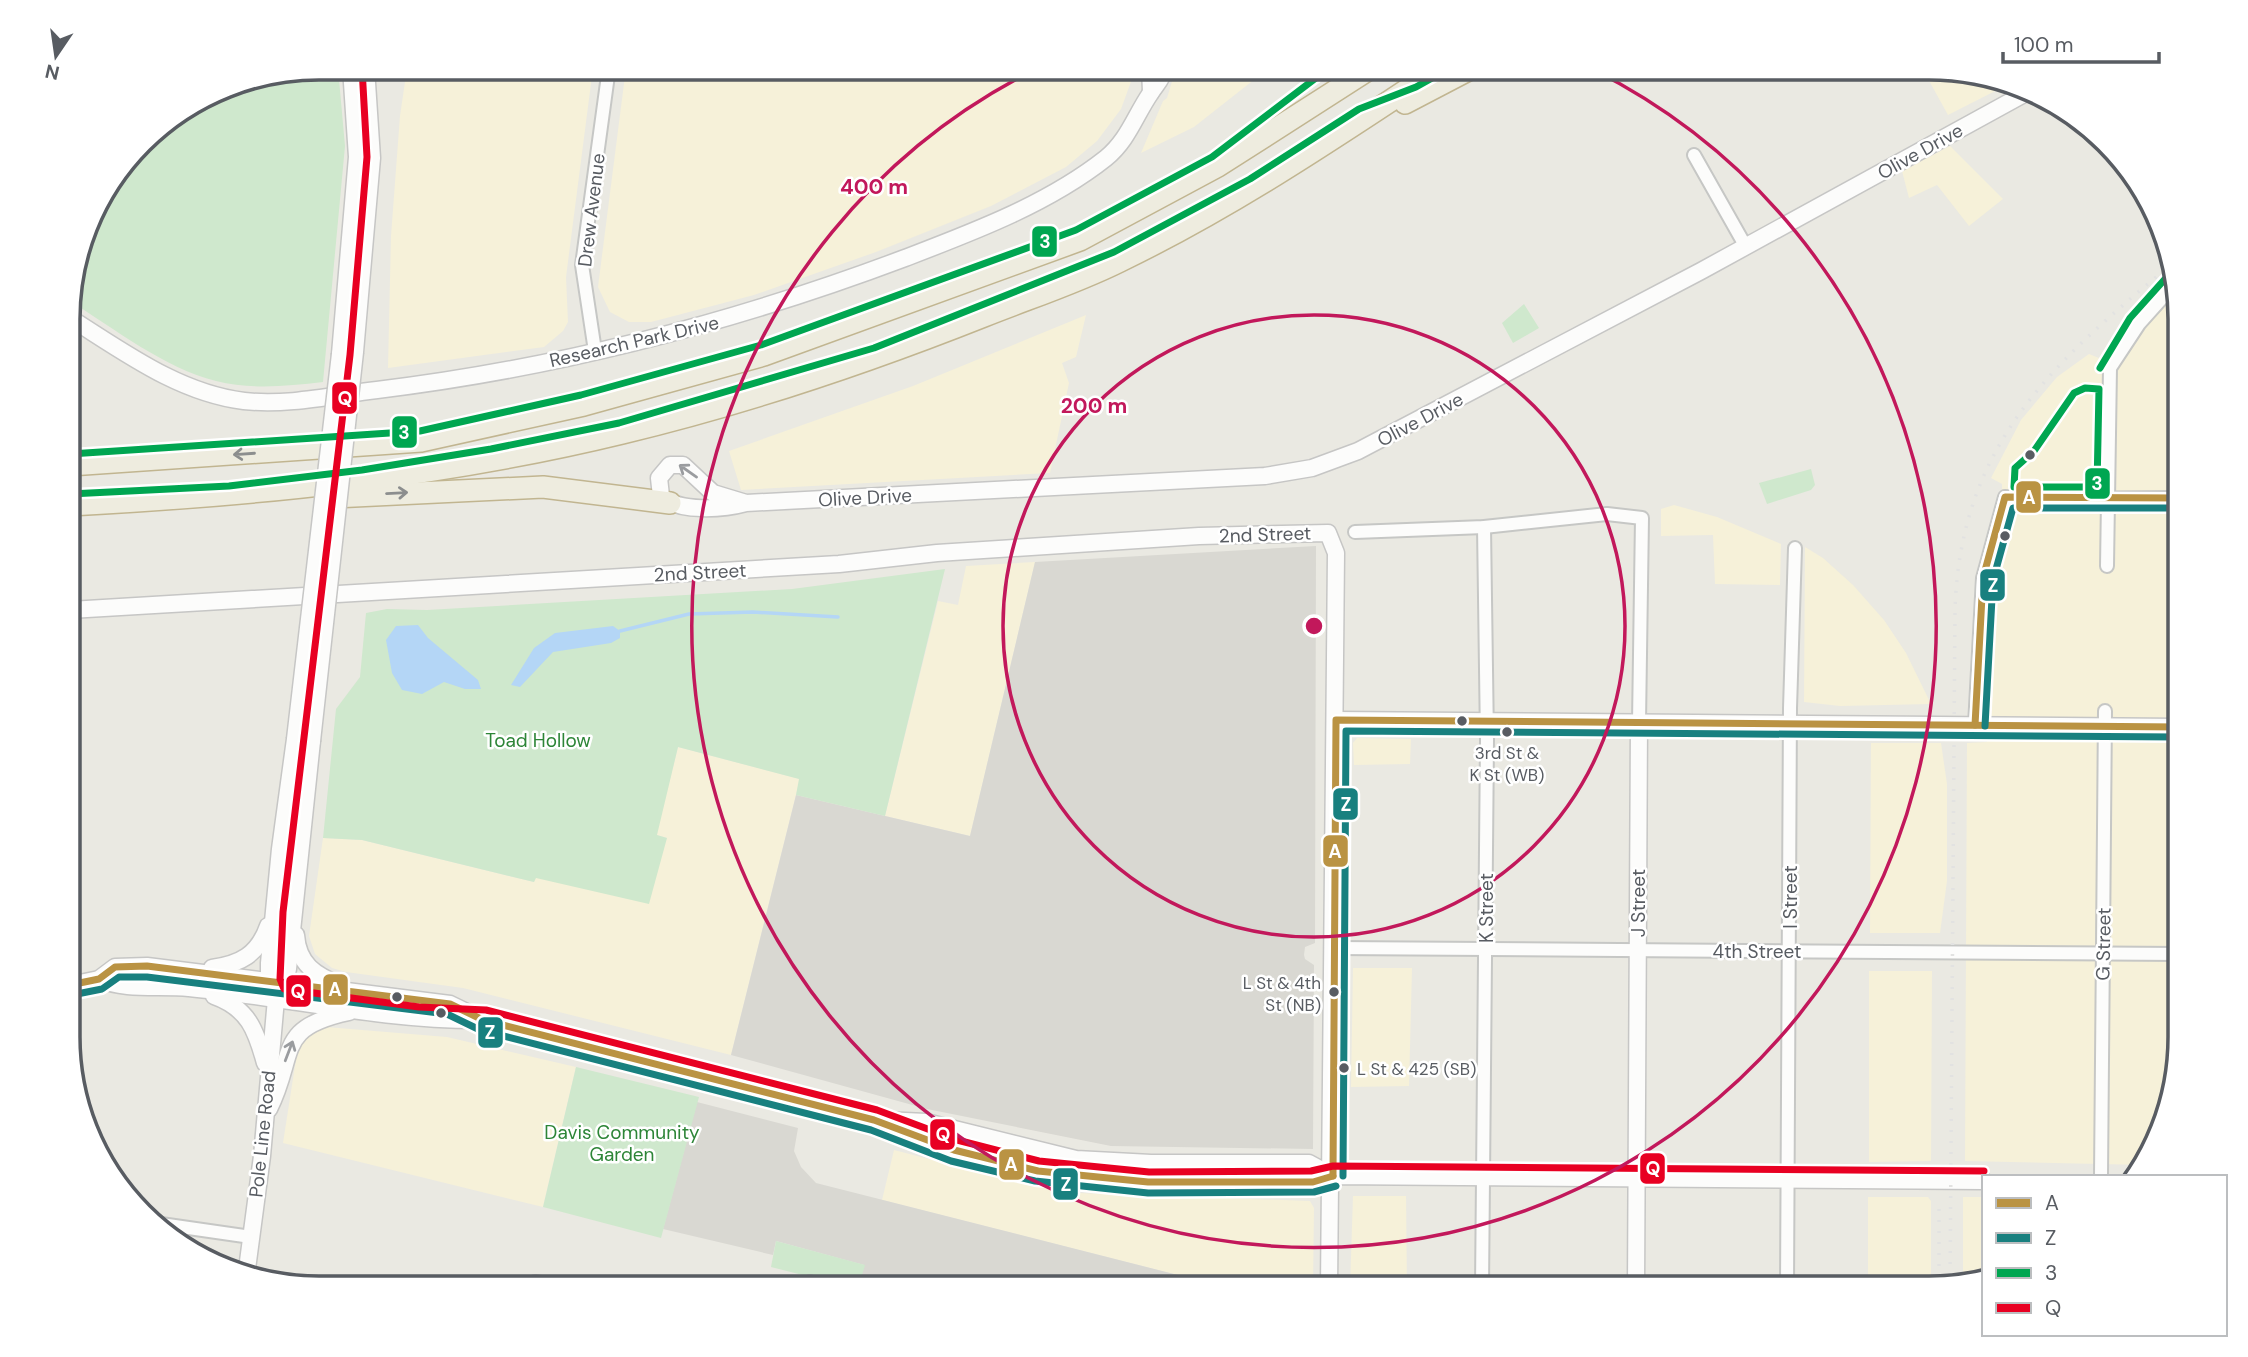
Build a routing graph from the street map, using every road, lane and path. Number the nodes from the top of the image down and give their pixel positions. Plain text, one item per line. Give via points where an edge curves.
1 (352, 80) edge
2 (367, 80) edge
3 (607, 80) edge
4 (1150, 80) edge
5 (1162, 80) edge
6 (1331, 80) edge
7 (1352, 80) edge
8 (1422, 80) edge
9 (1450, 80) edge
10 (1150, 92) junction
11 (2017, 98) edge
12 (1364, 118) junction
13 (1694, 155) dead end
14 (1218, 166) junction
15 (1746, 247) junction
16 (2166, 295) edge
17 (80, 324) edge
18 (596, 351) junction
19 (347, 353) junction
20 (80, 464) edge
21 (230, 496) junction
22 (2107, 498) junction
23 (2167, 498) edge
24 (670, 503) junction
25 (746, 503) junction
26 (80, 504) edge
27 (1484, 527) junction
28 (1355, 532) dead end
29 (1795, 548) dead end
30 (2107, 566) dead end
31 (80, 609) edge
32 (2105, 718) junction
33 (1336, 720) junction
34 (1486, 720) junction
35 (1639, 722) junction
36 (1790, 723) junction
37 (1975, 725) junction
38 (2167, 726) edge
39 (304, 740) junction
40 (283, 823) junction
41 (296, 891) junction
42 (273, 911) junction
43 (294, 912) junction
44 (1334, 948) junction
45 (1486, 950) junction
46 (1638, 950) junction
47 (1789, 952) junction
48 (2103, 954) junction
49 (2167, 954) edge
50 (194, 970) junction
51 (99, 979) junction
52 (278, 982) junction
53 (80, 983) edge
54 (188, 988) junction
55 (355, 992) junction
56 (276, 999) junction
57 (362, 1010) junction
58 (483, 1020) junction
59 (268, 1074) junction
60 (266, 1114) junction
61 (2101, 1175) edge
62 (1333, 1176) junction
63 (1483, 1177) junction
64 (1636, 1179) junction
65 (1788, 1179) junction
66 (1982, 1181) edge
67 (172, 1226) edge
68 (251, 1237) junction
69 (248, 1265) edge
70 (1329, 1276) edge
71 (1482, 1276) edge
72 (1636, 1276) edge
73 (1787, 1276) edge

1 - 19 street, Pole Line Road via 357,157
2 - 19 street, Pole Line Road via 372,158
3 - 18 street, Drew Avenue via 582,265
4 - 10 street, Research Park Drive
5 - 10 street, Research Park Drive
6 - 14 highway
7 - 14 highway
8 - 12 highway
9 - 12 highway
10 - 18 street, Research Park Drive via 1136,121 1108,156 1010,214 826,287 729,318
11 - 15 street, Olive Drive
12 - 21 highway via 1255,188 1118,262 877,358 622,433 376,478
13 - 15 street
14 -> 20 highway via 1080,240 764,355 584,405 421,441
15 - 25 street, Olive Drive via 1358,451 1312,468 1265,476
16 - 22 street via 2116,357 2108,379
17 - 18 street, Research Park Drive via 169,377 213,395 245,401 279,402 414,385
19 - 39 street, Pole Line Road, bridge
21 -> 24 highway via 310,498 542,487
21 - 26 highway
22 - 23 street
22 - 30 street
22 - 37 street via 2005,497 1983,578
24 - 25 street, Olive Drive via 732,507
25 -> 24 street, Olive Drive via 713,493 688,468 676,464 665,468 658,482 661,496
27 - 28 street
27 - 34 street, K Street
27 - 35 street, J Street via 1607,514 1642,518
29 - 36 street, I Street
31 - 33 street, 2nd Street via 839,564 1175,538 1328,533 1336,553
32 - 37 street
32 - 38 street
32 - 48 street, G Street
33 - 34 street
33 - 44 street
34 - 35 street
34 - 45 street, K Street
35 - 36 street
35 - 46 street, J Street
36 - 37 street
36 - 47 street, I Street
39 - 40 street, Pole Line Road
39 - 41 street, Pole Line Road
40 - 41 street via 292,827 288,871
40 - 42 street, Pole Line Road
41 - 43 street, Pole Line Road
42 - 50 street via 251,955 230,965
42 - 52 street, Pole Line Road
43 - 52 street, Pole Line Road
43 - 55 street via 296,942 307,967
44 - 45 street, 4th Street
44 - 62 street
45 - 46 street, 4th Street
45 - 63 street, K Street
46 - 47 street, 4th Street
46 - 64 street, J Street
47 - 48 street, 4th Street
47 - 65 street, I Street
48 - 49 street, 4th Street
48 - 61 street, G Street
50 - 51 street via 115,967
50 - 52 street
51 - 53 street
51 - 54 street via 115,986
52 - 55 street
52 - 56 street, Pole Line Road
54 - 56 street
54 - 59 street via 222,999 243,1012 256,1030
55 - 58 street via 450,1004
56 - 57 street
56 - 59 street, Pole Line Road
57 - 58 street
60 -> 57 street via 299,1032 329,1017
58 - 62 street via 874,1120 926,1122 1076,1159 1309,1163
59 - 60 street, Pole Line Road
60 - 68 street, Pole Line Road
62 - 63 street
62 - 70 street
63 - 64 street
63 - 71 street, K Street
64 - 65 street
64 - 72 street, J Street
65 - 66 street
65 - 73 street, I Street
67 - 68 street
68 - 69 street, Pole Line Road

